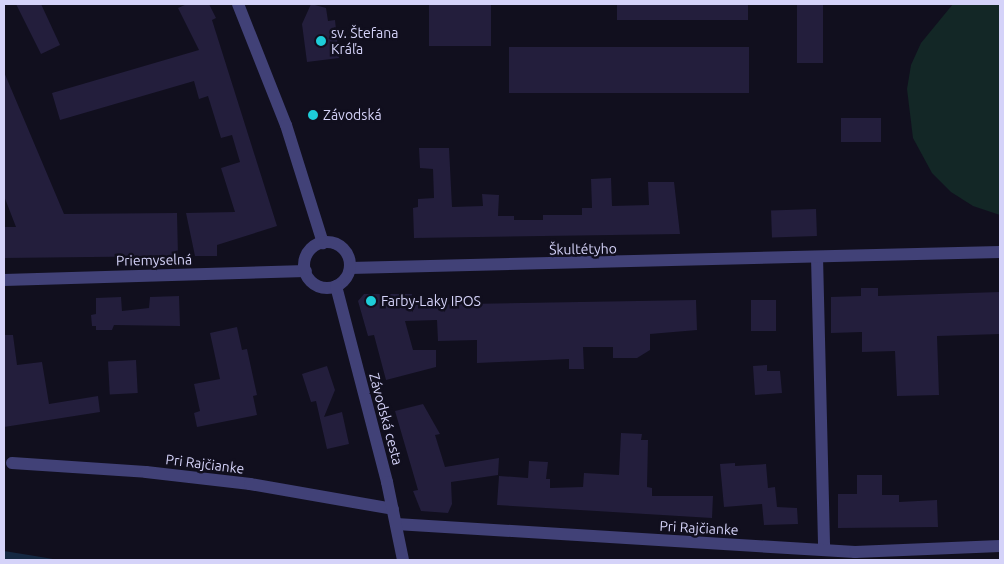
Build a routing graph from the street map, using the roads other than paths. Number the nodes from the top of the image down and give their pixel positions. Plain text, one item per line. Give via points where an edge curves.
1 (238, 4) edge
2 (323, 242) junction
3 (1000, 252) edge
4 (817, 257) junction
5 (350, 268) junction
6 (306, 271) junction
7 (4, 280) edge
8 (336, 286) junction
9 (12, 463) dead end
10 (393, 509) junction
11 (396, 524) junction
12 (1000, 546) edge
13 (824, 550) junction
14 (403, 560) edge

1 - 2 street via 286,125
2 - 5 street via 343,248
2 - 6 street via 308,253
3 - 4 street, Škultétyho
4 - 5 street, Škultétyho
4 - 13 street
5 - 8 street via 348,276
6 - 7 street, Priemyselná
6 - 8 street via 317,285
8 - 10 street, Závodská cesta
9 - 10 street, Pri Rajčianke via 146,472 250,484
10 - 11 street, Závodská cesta
11 - 13 street, Pri Rajčianke
11 - 14 street, Závodská cesta
12 - 13 street, Pri Rajčianke via 886,552

